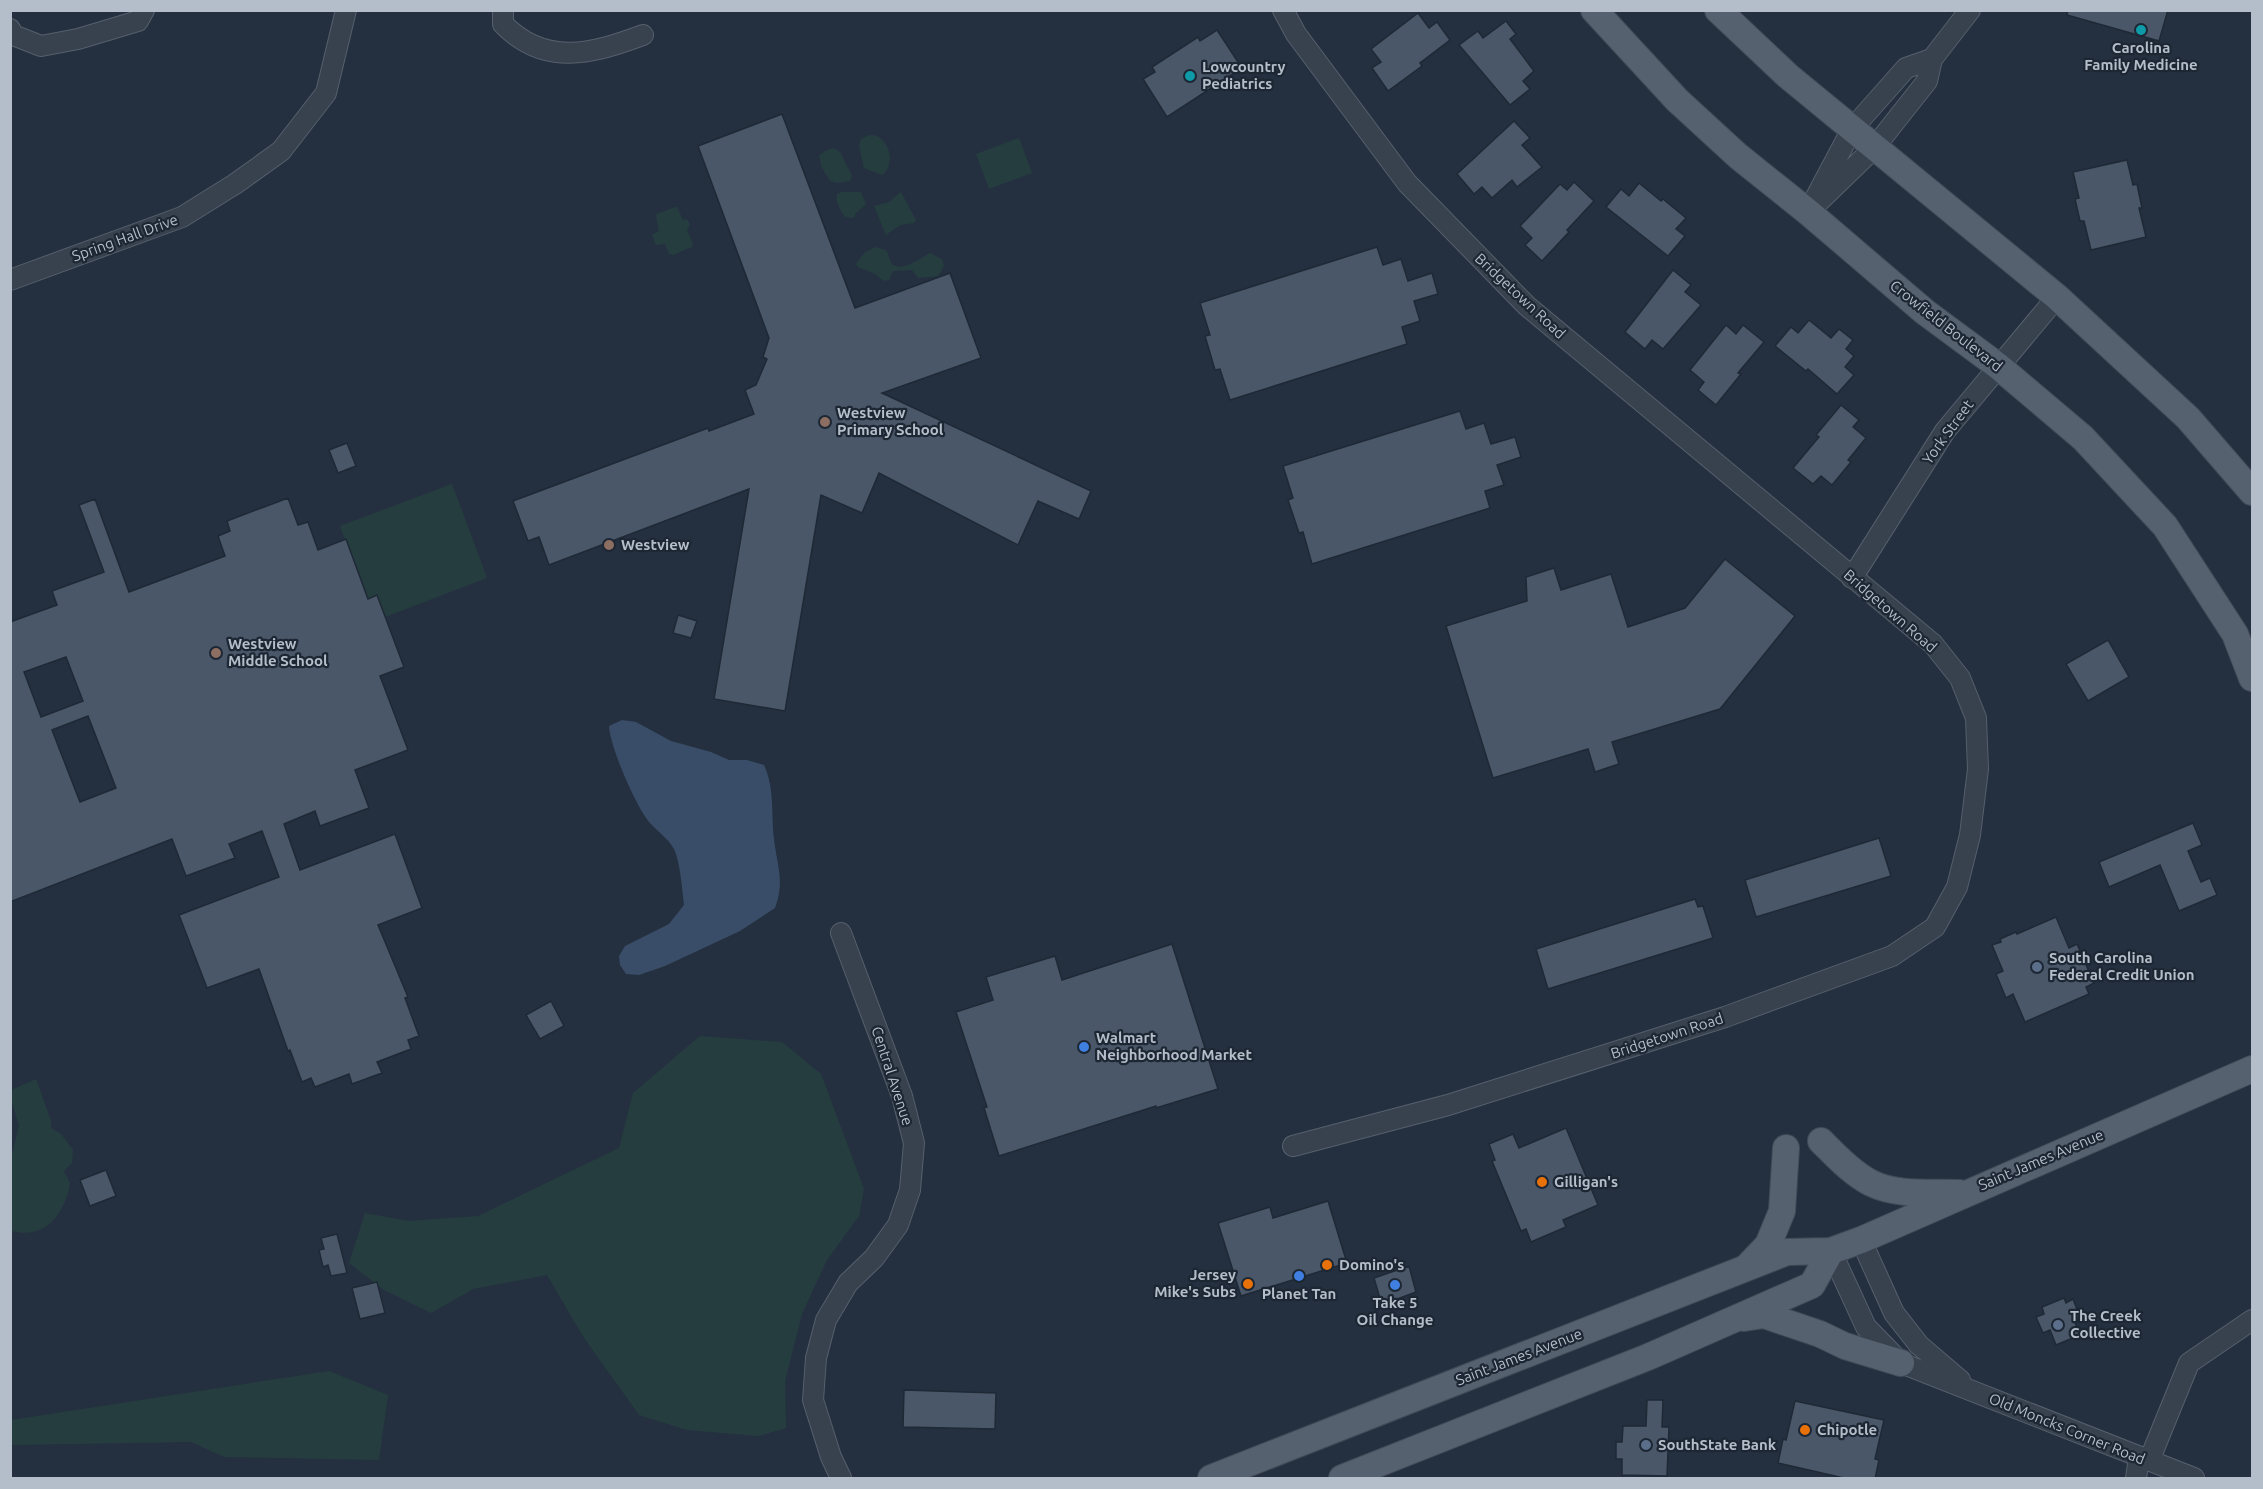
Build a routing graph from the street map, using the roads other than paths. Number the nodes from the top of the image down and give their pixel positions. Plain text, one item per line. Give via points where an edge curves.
1 (144, 10) edge
2 (346, 10) edge
3 (502, 10) edge
4 (1283, 10) edge
5 (1594, 10) edge
6 (1718, 10) edge
7 (1970, 10) edge
8 (10, 29) edge
9 (643, 35) dead end
10 (1932, 59) junction
11 (1852, 129) junction
12 (1874, 148) junction
13 (1808, 212) junction
14 (10, 280) edge
15 (2056, 297) junction
16 (1998, 366) junction
17 (2253, 492) edge
18 (1852, 578) junction
19 (2253, 678) edge
20 (841, 933) dead end
21 (2253, 1069) edge
22 (1821, 1141) dead end
23 (1293, 1146) dead end
24 (1786, 1148) dead end
25 (1965, 1193) junction
26 (1861, 1240) junction
27 (1831, 1251) junction
28 (1746, 1268) junction
29 (1735, 1320) junction
30 (2253, 1320) edge
31 (1901, 1363) junction
32 (1973, 1392) junction
33 (2144, 1459) junction
34 (841, 1479) edge
35 (1211, 1479) edge
36 (1342, 1479) edge
37 (2136, 1479) edge
38 (2194, 1479) edge

1 - 8 street via 138,21 41,46 13,35
2 - 14 street, Spring Hall Drive via 326,93 281,151 182,217
3 - 9 street via 503,24 516,37 558,54 610,48
4 - 18 street, Bridgetown Road via 1296,34 1407,183 1527,306
5 - 13 main road, Crowfield Boulevard via 1677,100
6 - 11 main road
7 - 10 street
10 - 11 street via 1906,68
10 - 12 street via 1927,81
11 - 12 main road
11 - 13 street
12 - 13 street
12 - 15 main road
13 - 16 main road, Crowfield Boulevard via 1925,312
15 - 16 street, York Street
15 - 17 main road via 2188,418
16 - 18 street, York Street via 1945,431
16 - 19 main road, Crowfield Boulevard via 2083,438 2164,526 2235,634
18 - 23 street, Bridgetown Road via 1933,644 1960,678 1976,718 1978,769 1970,835 1957,887 1935,927 1892,956 1725,1017 1448,1105
20 - 34 street, Central Avenue via 902,1096 914,1143 910,1190 898,1225 874,1258 848,1283 826,1320 816,1358 813,1400
21 - 25 main road, Saint James Avenue
22 - 25 main road via 1872,1183 1895,1191
24 - 28 main road via 1782,1211 1768,1245
25 - 26 main road, Saint James Avenue
26 - 27 main road, Saint James Avenue
26 - 32 street via 1893,1313 1918,1345
27 - 28 main road, Saint James Avenue via 1787,1252
27 - 29 main road via 1812,1285
27 - 31 street via 1866,1327
28 - 35 main road, Saint James Avenue
29 - 31 main road via 1764,1315
29 - 36 main road
30 - 33 street via 2189,1364
31 - 32 street, Old Moncks Corner Road
32 - 33 street, Old Moncks Corner Road
33 - 37 street
33 - 38 street, Old Moncks Corner Road

